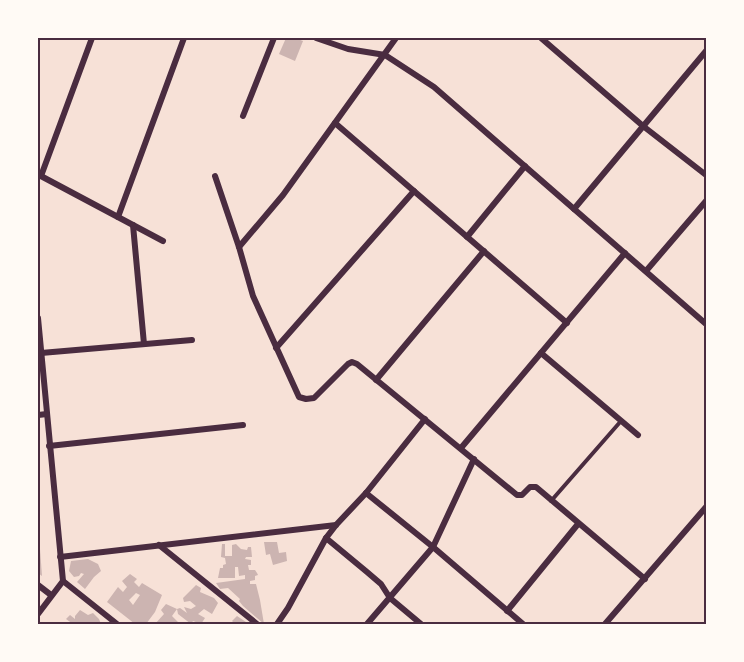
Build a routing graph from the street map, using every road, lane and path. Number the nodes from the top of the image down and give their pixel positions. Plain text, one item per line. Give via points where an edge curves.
1 (92, 38) edge
2 (184, 38) edge
3 (274, 38) edge
4 (316, 38) edge
5 (396, 38) edge
6 (541, 38) edge
7 (385, 55) junction
8 (705, 55) edge
9 (243, 116) dead end
10 (335, 123) junction
11 (643, 126) junction
12 (525, 166) junction
13 (39, 175) edge
14 (706, 175) edge
15 (215, 176) dead end
16 (414, 191) junction
17 (706, 201) edge
18 (574, 209) junction
19 (118, 218) junction
20 (133, 225) junction
21 (467, 237) junction
22 (163, 241) dead end
23 (239, 247) junction
24 (484, 252) junction
25 (625, 253) junction
26 (645, 271) junction
27 (38, 318) edge
28 (567, 323) junction
29 (706, 324) edge
30 (192, 340) dead end
31 (144, 344) junction
32 (276, 348) junction
33 (41, 353) junction
34 (541, 353) junction
35 (376, 380) junction
36 (47, 414) junction
37 (38, 415) edge
38 (425, 419) junction
39 (621, 421) junction
40 (243, 425) dead end
41 (638, 435) dead end
42 (49, 446) junction
43 (461, 448) junction
44 (474, 459) junction
45 (366, 493) junction
46 (551, 501) junction
47 (706, 507) edge
48 (578, 524) junction
49 (336, 525) junction
50 (326, 538) junction
51 (159, 545) junction
52 (433, 547) junction
53 (60, 557) junction
54 (645, 579) junction
55 (63, 581) junction
56 (38, 585) edge
57 (51, 596) junction
58 (390, 598) junction
59 (507, 611) junction
60 (38, 614) edge
61 (117, 624) edge
62 (257, 624) edge
63 (277, 624) edge
64 (367, 624) edge
65 (421, 624) edge
66 (523, 624) edge
67 (605, 624) edge

1 - 13 street
2 - 19 street
3 - 9 street
4 - 7 street via 348,49
5 - 7 street
6 - 11 street
7 - 10 street
7 - 12 street via 434,87
8 - 11 street
10 - 16 street
10 - 23 street
11 - 14 street
11 - 18 street
12 - 18 street
12 - 21 street
13 - 19 street
15 - 23 street
16 - 21 street
16 - 32 street
17 - 26 street
18 - 25 street
19 - 20 street
20 - 22 street
20 - 31 street
21 - 24 street
23 - 32 street via 253,296
24 - 28 street
24 - 35 street
25 - 26 street
25 - 28 street
26 - 29 street
27 - 33 street
28 - 34 street
30 - 31 street
31 - 33 street
32 - 35 street via 299,397 314,398 352,363
33 - 36 street
34 - 39 street
34 - 43 street
35 - 38 street
36 - 37 street
36 - 42 street
38 - 43 street
38 - 45 street
39 - 41 street
39 - 46 lane
40 - 42 street
42 - 53 street
43 - 44 street
44 - 46 street via 517,495 536,487
44 - 52 street
45 - 49 street
45 - 52 street
46 - 48 street
47 - 54 street
48 - 54 street
48 - 59 street
49 - 50 street
49 - 51 street
50 - 58 street via 381,584
50 - 63 street
51 - 53 street
51 - 62 street
52 - 58 street
52 - 59 street
53 - 55 street
54 - 67 street
55 - 57 street
55 - 61 street
56 - 57 street
57 - 60 street
58 - 64 street
58 - 65 street
59 - 66 street

